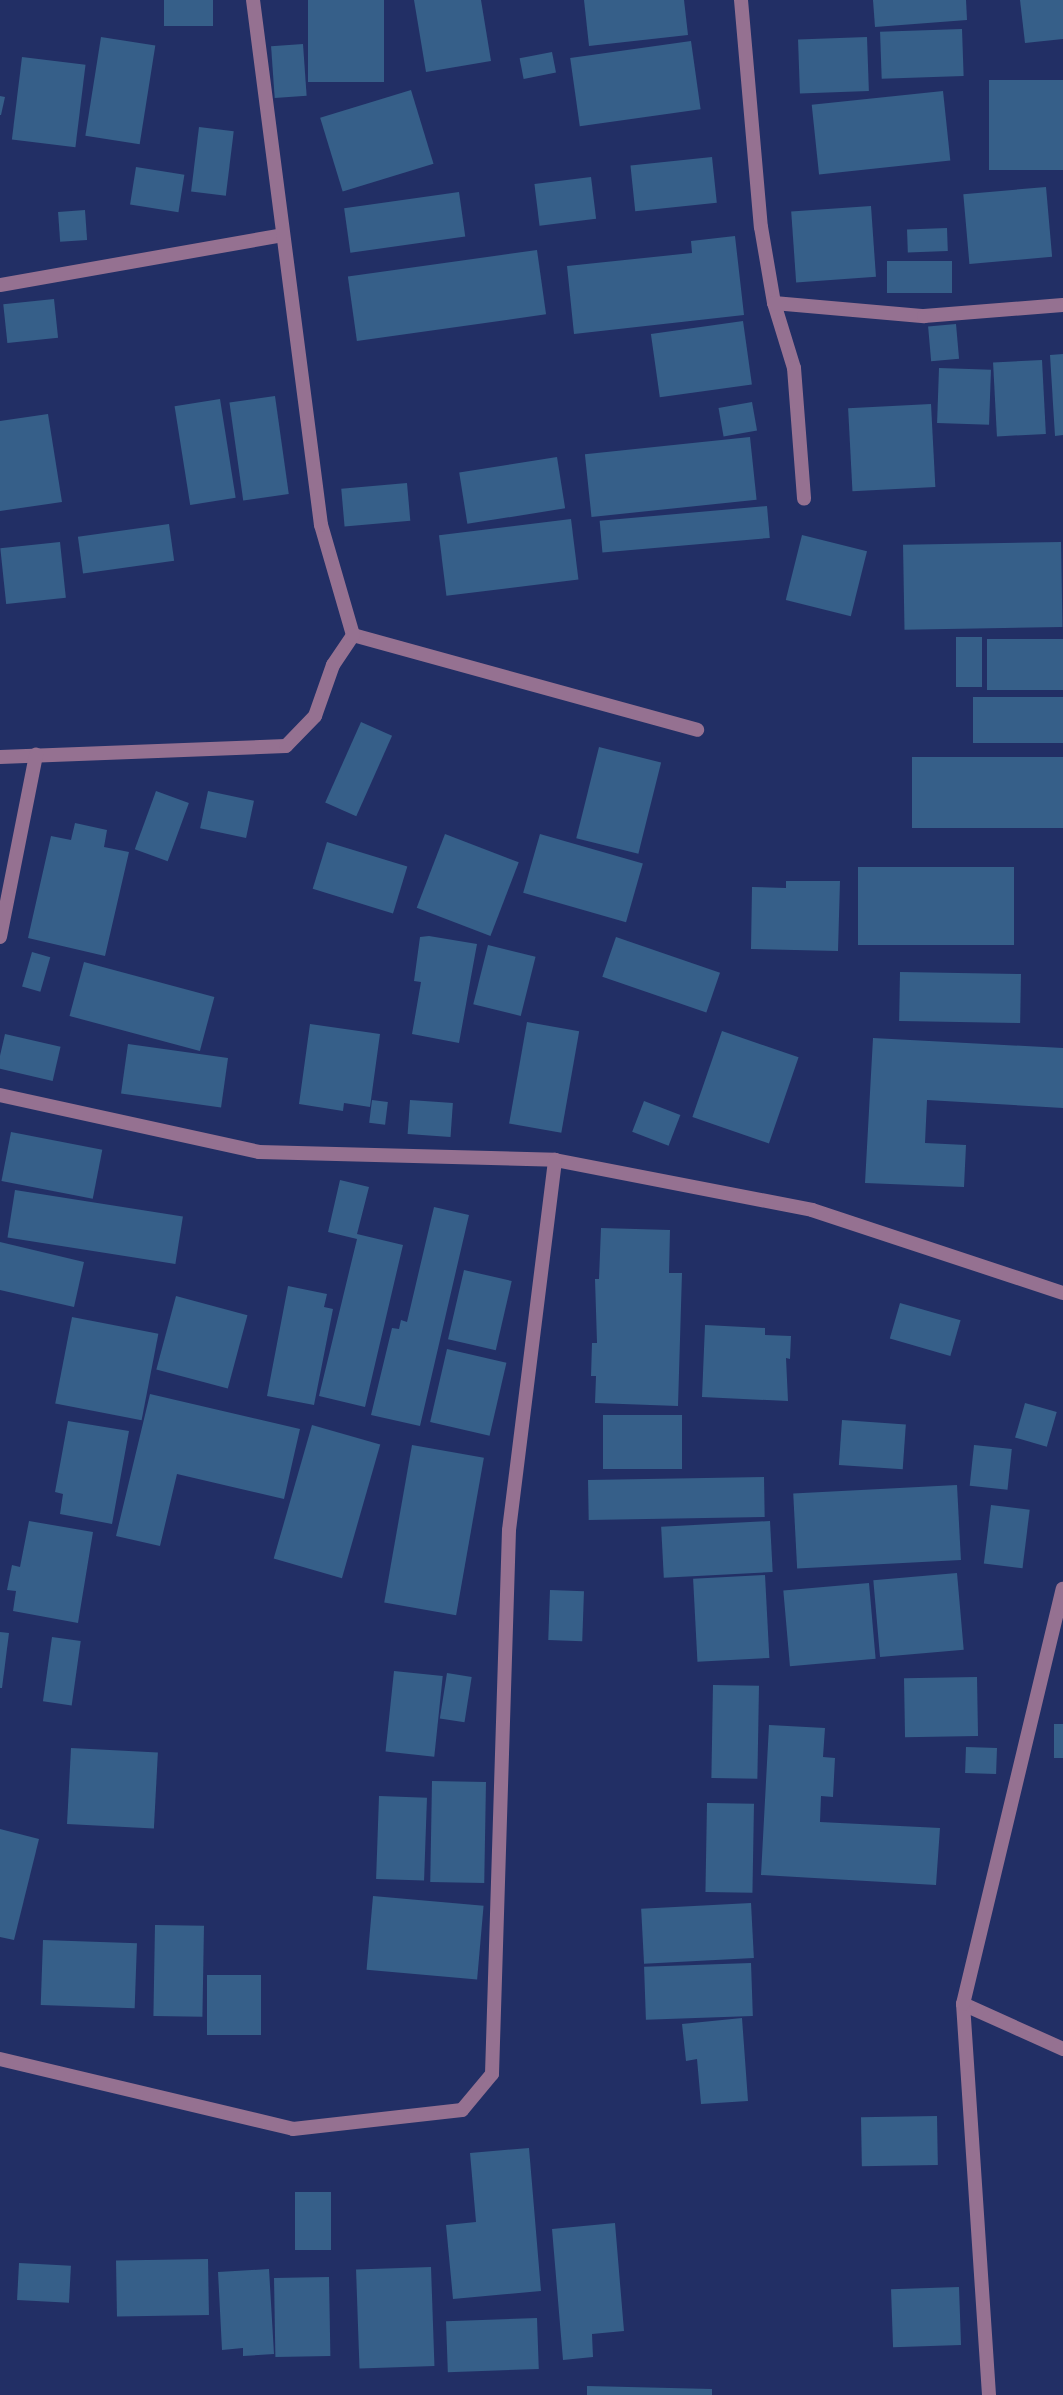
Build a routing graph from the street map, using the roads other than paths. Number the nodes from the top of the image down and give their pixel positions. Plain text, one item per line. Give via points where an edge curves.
1 (253, 0) edge
2 (741, 0) edge
3 (283, 235) junction
4 (0, 285) edge
5 (774, 303) junction
6 (1063, 305) edge
7 (804, 499) dead end
8 (353, 635) junction
9 (697, 730) dead end
10 (36, 755) junction
11 (0, 757) edge
12 (0, 937) edge
13 (0, 1095) edge
14 (555, 1160) junction
15 (1063, 1293) edge
16 (1063, 1589) edge
17 (963, 2004) junction
18 (1063, 2049) edge
19 (0, 2059) edge
20 (989, 2395) edge

1 - 3 street
2 - 5 street via 761,227
3 - 4 street
3 - 8 street via 321,525
5 - 6 street via 924,316
5 - 7 street via 794,368
8 - 9 street
8 - 10 street via 333,665 315,716 286,746
10 - 11 street
10 - 12 street
13 - 14 street via 259,1152
14 - 15 street via 812,1210
14 - 19 street via 509,1530 492,2074 462,2109 292,2129
16 - 17 street
17 - 18 street
17 - 20 street

